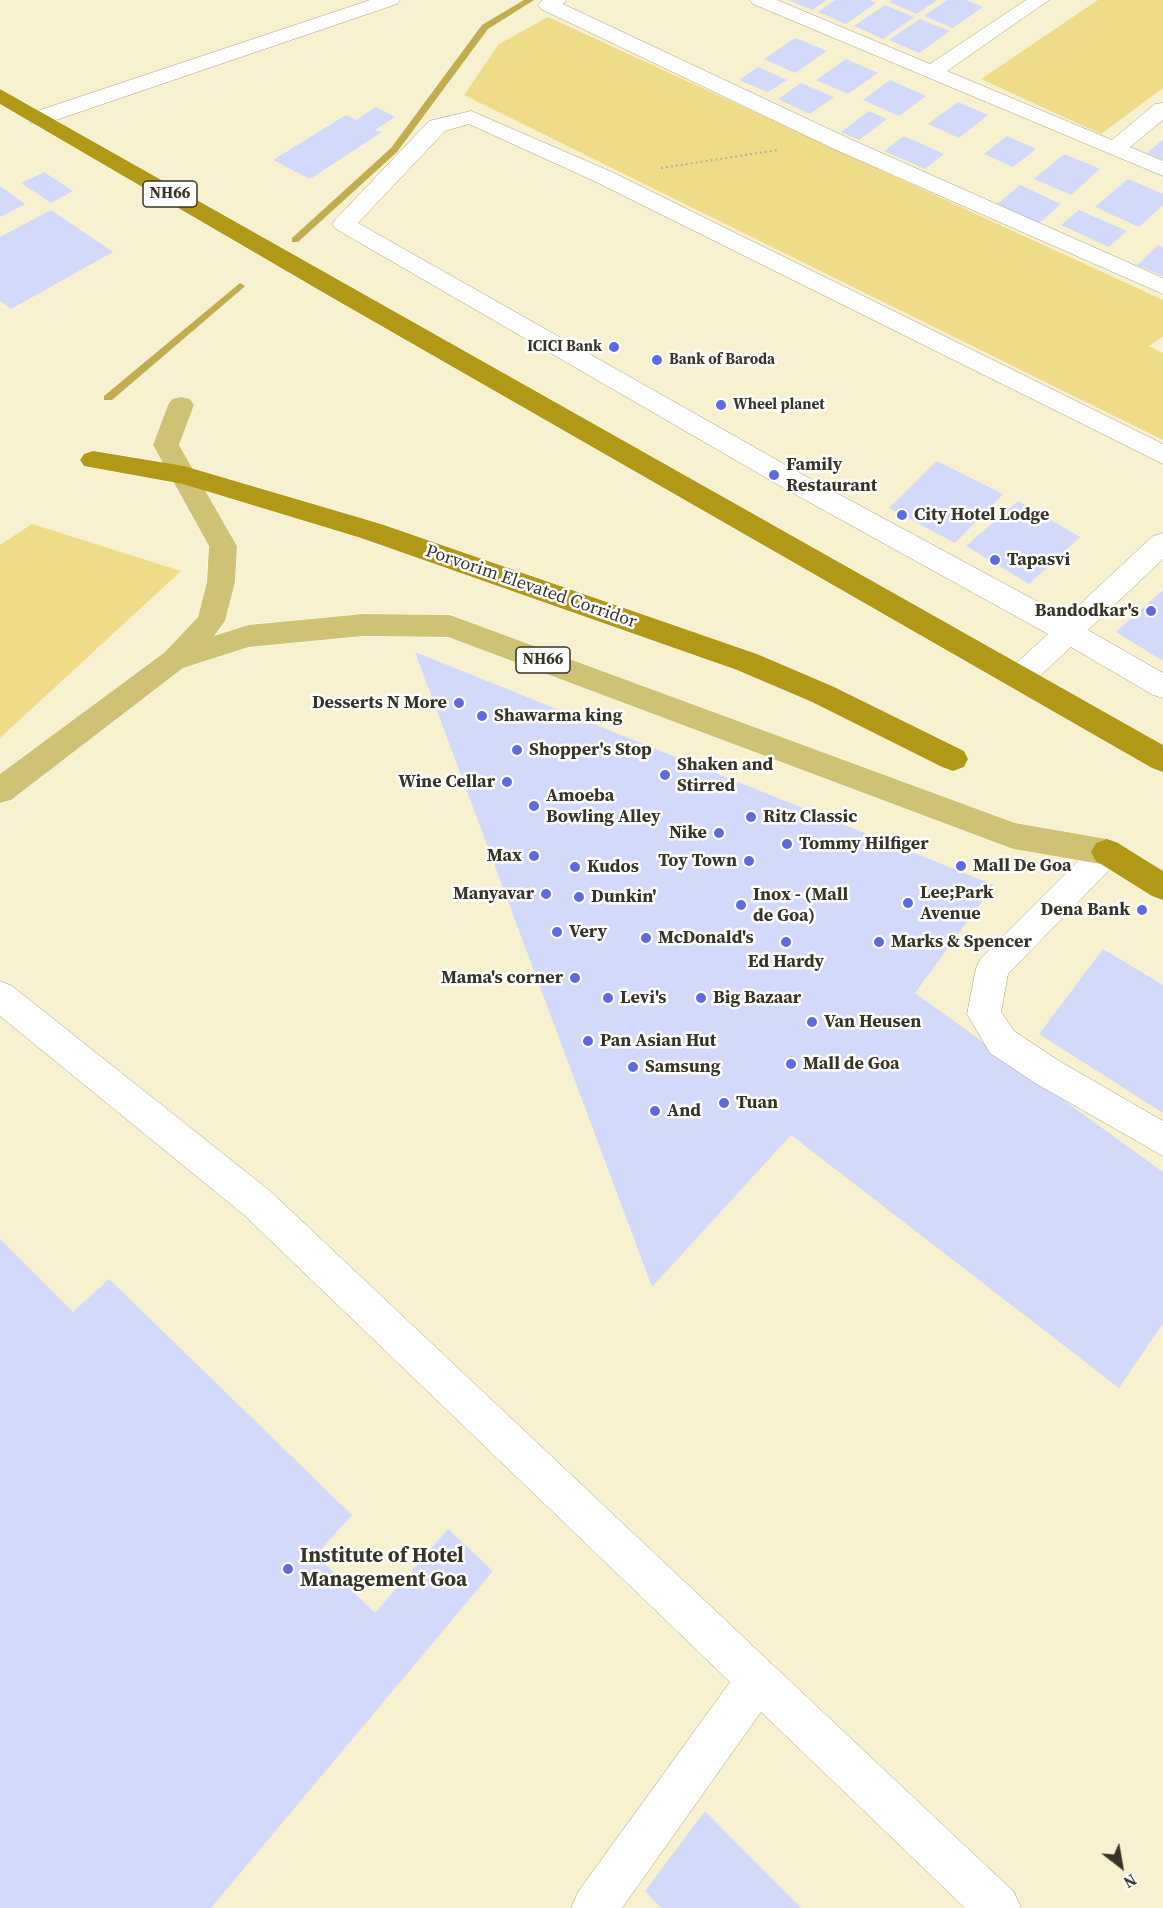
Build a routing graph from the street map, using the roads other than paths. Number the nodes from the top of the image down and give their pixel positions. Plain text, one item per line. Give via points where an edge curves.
1 (390, 0) edge
2 (556, 0) edge
3 (760, 0) edge
4 (1022, 5) edge
5 (931, 72) junction
6 (0, 95) edge
7 (1163, 109) edge
8 (39, 118) junction
9 (1114, 149) junction
10 (1163, 169) edge
11 (1163, 287) edge
12 (181, 405) dead end
13 (1163, 455) edge
14 (93, 460) dead end
15 (184, 475) junction
16 (1163, 543) edge
17 (1067, 631) junction
18 (173, 660) junction
19 (1020, 677) junction
20 (1163, 687) edge
21 (953, 759) dead end
22 (1163, 760) edge
23 (0, 790) edge
24 (1107, 852) junction
25 (1163, 887) edge
26 (0, 996) edge
27 (1163, 1140) edge
28 (759, 1679) junction
29 (594, 1908) edge
30 (998, 1908) edge

1 - 8 street
2 - 11 street via 548,5 842,144
3 - 5 street
4 - 5 street
5 - 9 street
6 - 8 highway, NH66
7 - 9 street
8 - 19 highway, NH66
9 - 10 street
12 - 15 main road via 166,445
13 - 17 street via 604,177 471,117 437,126 344,224 798,484
14 - 15 highway, Porvorim Elevated Corridor
15 - 18 main road via 223,546 221,582 210,621
15 - 21 highway, Porvorim Elevated Corridor via 371,531 747,662
16 - 17 street
17 - 19 street
17 - 20 street
18 - 23 main road, NH66
18 - 24 main road, NH66 via 248,636 363,625 450,626 1013,836
19 - 22 highway, NH66
24 - 25 highway, NH66
24 - 27 street via 993,968 984,1014 1002,1042
26 - 28 street via 257,1203
28 - 29 street
28 - 30 street

